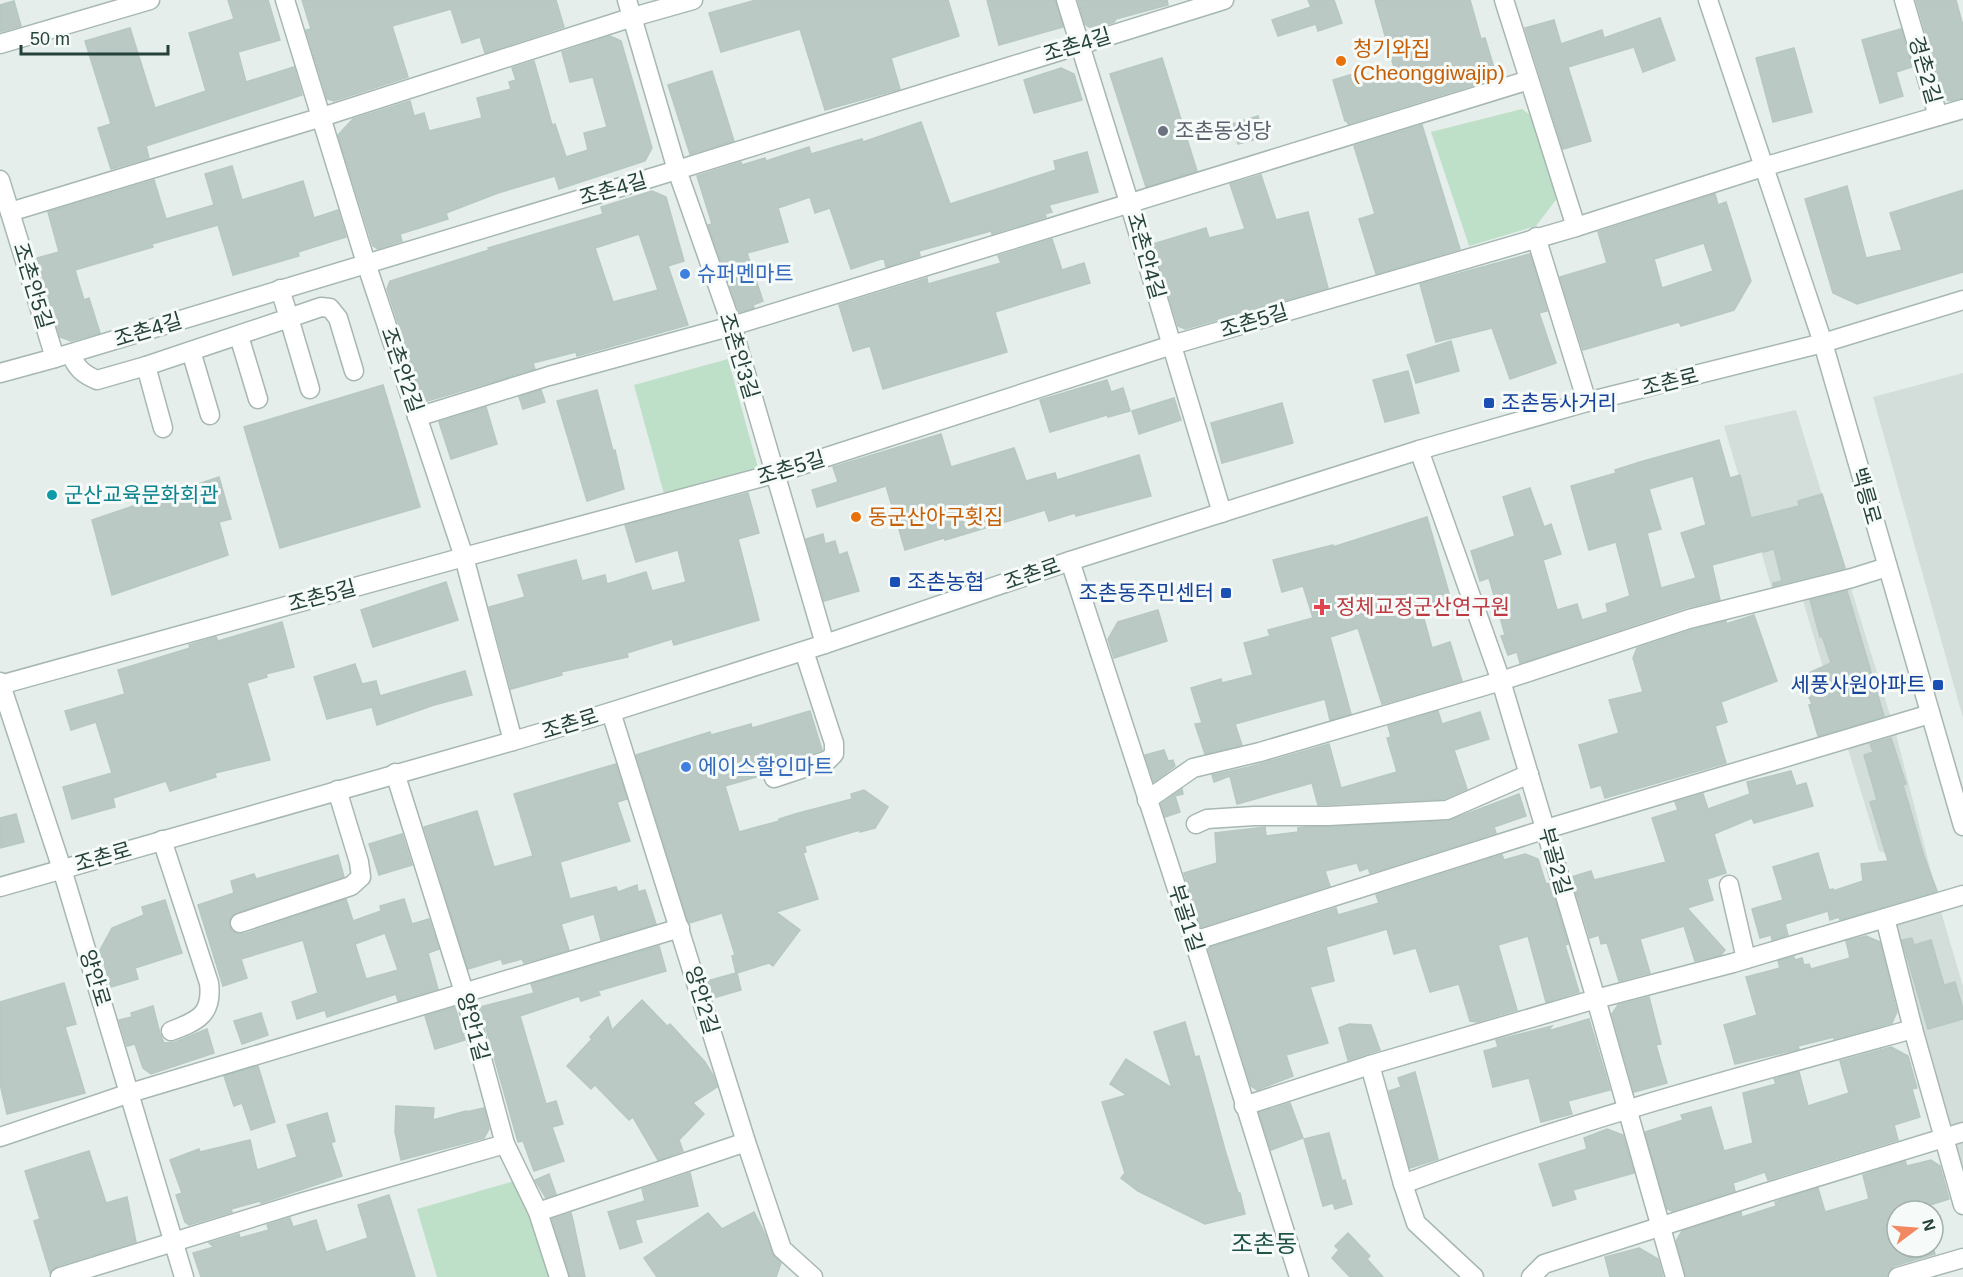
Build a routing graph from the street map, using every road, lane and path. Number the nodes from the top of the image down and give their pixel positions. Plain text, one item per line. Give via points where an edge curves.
1 (150, 0) edge
2 (285, 0) edge
3 (693, 0) edge
4 (1066, 0) edge
5 (1224, 0) edge
6 (1504, 0) edge
7 (1708, 0) edge
8 (1904, 0) edge
9 (630, 9) edge
10 (0, 44) edge
11 (1079, 44) junction
12 (1529, 80) junction
13 (1963, 109) edge
14 (1938, 116) junction
15 (322, 117) junction
16 (1763, 167) junction
17 (677, 170) junction
18 (0, 180) edge
19 (1130, 202) junction
20 (10, 212) junction
21 (1575, 227) junction
22 (1536, 237) junction
23 (366, 263) junction
24 (280, 289) junction
25 (1963, 300) edge
26 (289, 318) junction
27 (732, 326) junction
28 (239, 336) junction
29 (1823, 343) junction
30 (1172, 345) junction
31 (191, 351) junction
32 (63, 356) junction
33 (146, 366) junction
34 (354, 371) dead end
35 (0, 373) edge
36 (310, 389) dead end
37 (258, 399) dead end
38 (1587, 402) junction
39 (210, 415) dead end
40 (417, 417) junction
41 (163, 428) dead end
42 (1419, 450) junction
43 (774, 474) junction
44 (1222, 513) junction
45 (464, 557) junction
46 (1070, 561) junction
47 (1887, 567) junction
48 (825, 644) junction
49 (804, 651) junction
50 (1502, 681) junction
51 (0, 684) edge
52 (611, 712) junction
53 (1930, 714) junction
54 (513, 741) junction
55 (395, 773) junction
56 (1529, 774) junction
57 (774, 778) dead end
58 (337, 790) junction
59 (1147, 800) junction
60 (1196, 824) dead end
61 (1963, 826) edge
62 (1546, 829) junction
63 (162, 840) junction
64 (62, 869) junction
65 (1729, 885) dead end
66 (0, 887) edge
67 (1963, 895) edge
68 (1885, 918) junction
69 (240, 923) dead end
70 (680, 928) junction
71 (1194, 940) junction
72 (1746, 958) junction
73 (464, 992) junction
74 (1596, 999) junction
75 (1913, 1029) junction
76 (171, 1031) dead end
77 (1370, 1065) junction
78 (130, 1093) junction
79 (1244, 1106) junction
80 (1627, 1109) junction
81 (1963, 1132) edge
82 (0, 1137) edge
83 (1944, 1139) junction
84 (746, 1142) junction
85 (505, 1144) junction
86 (1403, 1184) junction
87 (1963, 1205) edge
88 (538, 1212) junction
89 (1661, 1227) junction
90 (174, 1241) junction
91 (1963, 1258) edge
92 (60, 1277) edge
93 (184, 1277) edge
94 (559, 1277) edge
95 (813, 1277) edge
96 (1299, 1277) edge
97 (1474, 1277) edge
98 (1531, 1277) edge
99 (1675, 1277) edge
100 (1898, 1277) edge

1 - 10 street
2 - 15 street, 조촌안2길
3 - 9 street
4 - 11 street, 조촌안4길
5 - 11 street, 조촌4길
6 - 12 street
7 - 16 street, 백릉로
8 - 14 street, 경촌2길
9 - 15 street
9 - 17 street, 조촌안3길
11 - 17 street, 조촌4길
11 - 19 street, 조촌안4길
12 - 19 street
12 - 21 street
13 - 14 street, 경촌2길
14 - 16 street
15 - 20 street
15 - 23 street, 조촌안2길
16 - 21 street, 조촌5길
16 - 29 street, 백릉로
17 - 23 street, 조촌4길
17 - 27 street, 조촌안3길
18 - 20 street, 조촌안5길
19 - 27 street
19 - 30 street, 조촌안4길
20 - 32 street, 조촌안5길
21 - 22 street, 조촌5길
22 - 30 street, 조촌5길
22 - 38 street
23 - 24 street, 조촌4길
23 - 40 street, 조촌안2길
24 - 26 street
24 - 32 street, 조촌4길
25 - 29 street, 조촌로
26 - 28 street
26 - 34 street via 321,307 330,308 338,318
26 - 36 street
27 - 40 street
27 - 43 street, 조촌안3길
28 - 31 street
28 - 37 street
29 - 38 street, 조촌로
29 - 47 street, 백릉로
30 - 43 street, 조촌5길
30 - 44 street, 조촌안4길
31 - 33 street
31 - 39 street
32 - 33 street via 97,380
32 - 35 street, 조촌4길
33 - 41 street
38 - 42 street, 조촌로
40 - 45 street, 조촌안2길
42 - 44 street, 조촌로
42 - 50 street, 부골2길
43 - 45 street, 조촌5길
43 - 48 street, 조촌안3길
44 - 46 street, 조촌로
45 - 51 street, 조촌5길
45 - 54 street, 조촌안2길
46 - 48 street, 조촌로
46 - 59 street, 부골1길
47 - 50 street via 1689,619
47 - 53 street, 백릉로
48 - 49 street, 조촌로
49 - 52 street, 조촌로
49 - 57 street via 834,754 828,760
50 - 56 street, 부골2길
50 - 59 street via 1194,768
51 - 64 street, 양안로
52 - 54 street, 조촌로
52 - 70 street, 양안2길
53 - 61 street, 백릉로
53 - 62 street
54 - 55 street, 조촌로
55 - 58 street, 조촌로
55 - 73 street, 양안1길
56 - 60 street via 1447,810 1254,816 1208,819
56 - 62 street, 부골2길
58 - 63 street, 조촌로
58 - 69 street via 361,877 351,886
59 - 71 street, 부골1길
62 - 71 street
62 - 74 street, 부골2길
63 - 64 street, 조촌로
63 - 76 street via 211,997 206,1011
64 - 66 street, 조촌로
64 - 78 street, 양안로
65 - 72 street
67 - 68 street
68 - 72 street
68 - 75 street
70 - 73 street
70 - 84 street, 양안2길
71 - 79 street, 부골1길
72 - 74 street
73 - 78 street
73 - 85 street, 양안1길
74 - 77 street
74 - 80 street, 부골2길
75 - 80 street
75 - 83 street
77 - 79 street
77 - 86 street
78 - 82 street
78 - 90 street, 양안로
79 - 96 street, 부골1길
80 - 86 street via 1483,1154
80 - 89 street, 부골2길
81 - 83 street
83 - 87 street
83 - 89 street
84 - 88 street
84 - 95 street, 양안2길 via 782,1249
85 - 88 street, 양안1길
85 - 90 street
86 - 97 street via 1416,1223
88 - 94 street, 양안1길
89 - 98 street via 1544,1264
89 - 99 street, 부골2길
90 - 92 street
90 - 93 street, 양안로
91 - 100 street

